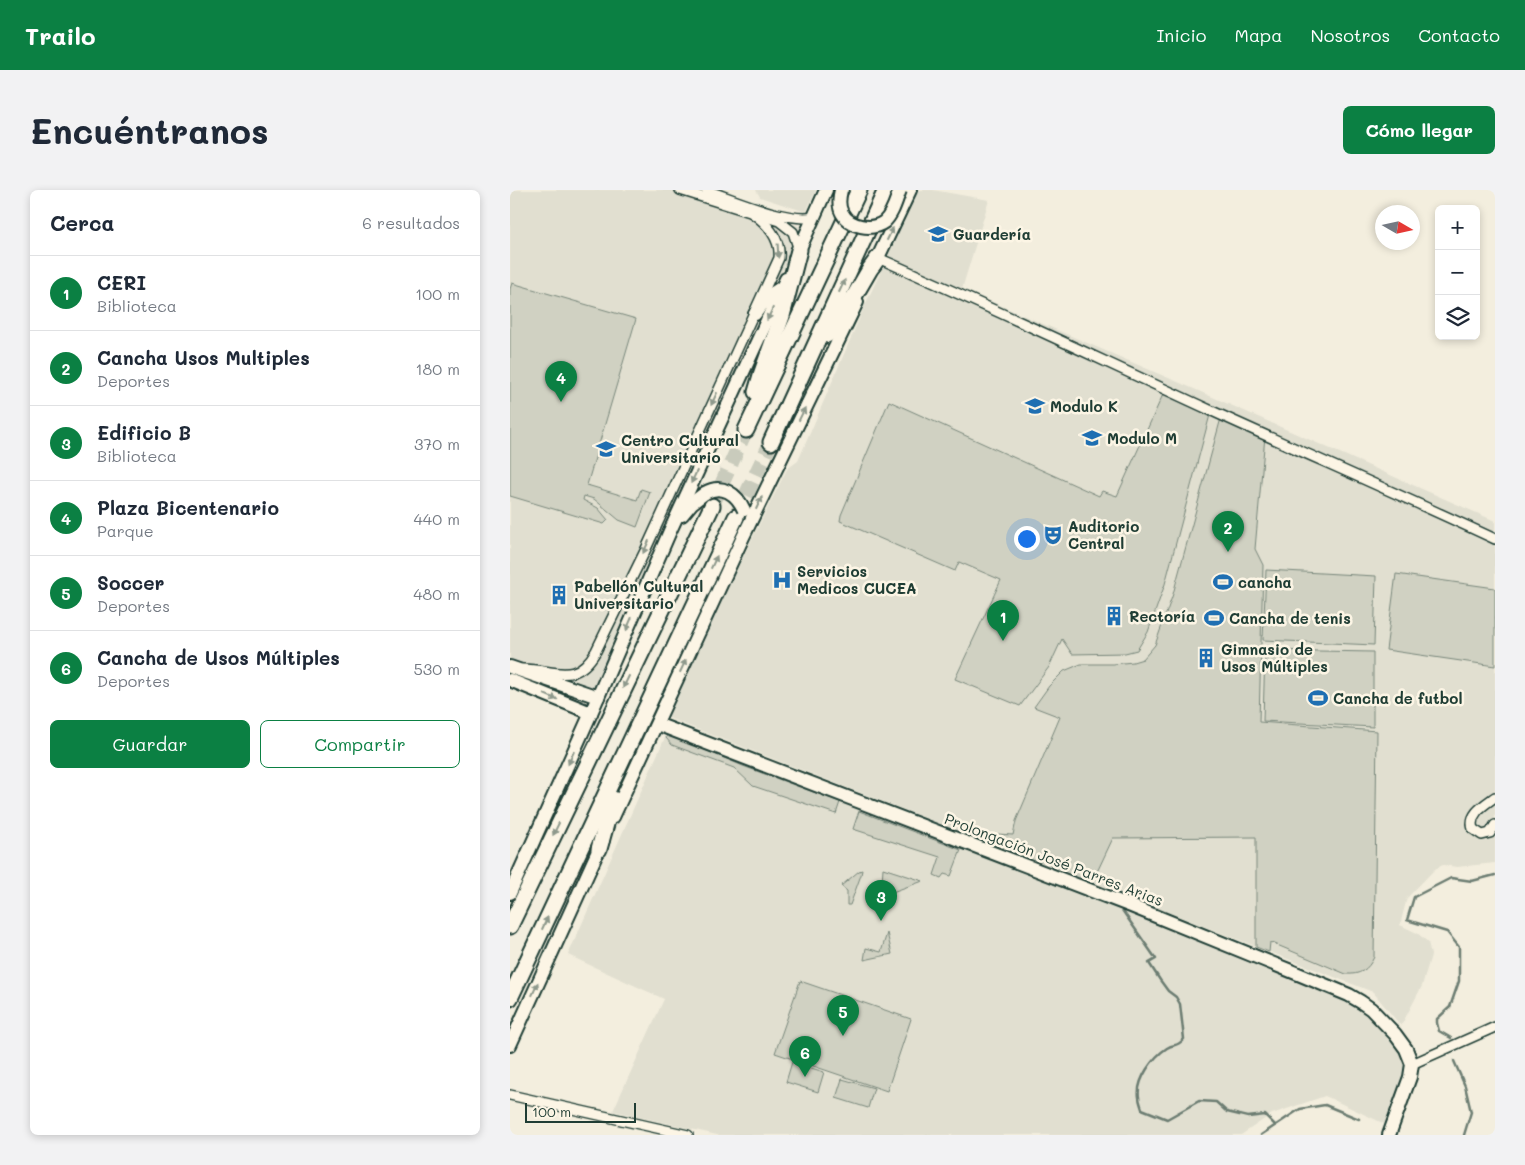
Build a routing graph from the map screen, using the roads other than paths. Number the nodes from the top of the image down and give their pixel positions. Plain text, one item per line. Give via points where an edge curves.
1 (680, 190) edge
2 (706, 190) edge
3 (826, 190) edge
4 (841, 190) edge
5 (859, 190) edge
6 (886, 190) edge
7 (900, 190) edge
8 (910, 190) edge
9 (752, 213) junction
10 (775, 216) junction
11 (814, 217) junction
12 (799, 250) junction
13 (878, 258) junction
14 (784, 285) junction
15 (755, 314) junction
16 (709, 499) junction
17 (740, 514) junction
18 (670, 531) junction
19 (743, 537) junction
20 (1495, 539) edge
21 (693, 606) junction
22 (511, 672) edge
23 (598, 697) junction
24 (591, 713) junction
25 (657, 724) junction
26 (1495, 797) edge
27 (1495, 825) edge
28 (599, 848) junction
29 (510, 893) edge
30 (510, 926) edge
31 (510, 998) edge
32 (1495, 1027) edge
33 (512, 1039) edge
34 (1412, 1064) junction
35 (510, 1095) edge
36 (688, 1135) edge
37 (1389, 1135) edge

1 - 9 street
2 - 10 street
3 - 11 main road
4 - 7 main road, bridge via 839,203 842,214 850,222 866,227 887,219
5 - 12 highway via 746,430
13 -> 6 highway via 828,334 788,418 771,442
13 -> 8 main road
9 - 10 street
9 -> 15 street via 771,231 780,253
10 - 11 street
10 - 12 street via 792,232
11 - 12 main road
12 - 14 main road
19 -> 13 main road
13 - 20 street
14 - 15 main road
14 -> 18 main road
15 -> 22 street via 645,551 590,660 566,674 536,669
16 - 17 main road, bridge via 713,490 726,491 735,496
16 - 18 main road via 692,503
16 -> 30 highway
17 - 19 main road via 746,526
21 -> 17 highway
18 -> 23 main road
25 -> 19 main road
21 - 28 highway via 666,679 613,797
31 -> 21 highway
22 - 23 main road
22 -> 24 main road
23 - 24 main road
24 -> 29 main road
25 - 28 main road
25 - 34 main road, Prolongación José Parres Arias via 1131,906 1348,995 1371,1009 1384,1022 1406,1049
26 - 27 street via 1473,815 1471,822 1473,829 1482,835 1490,833
33 -> 28 main road
32 - 34 street
34 - 37 main road
35 - 36 street

